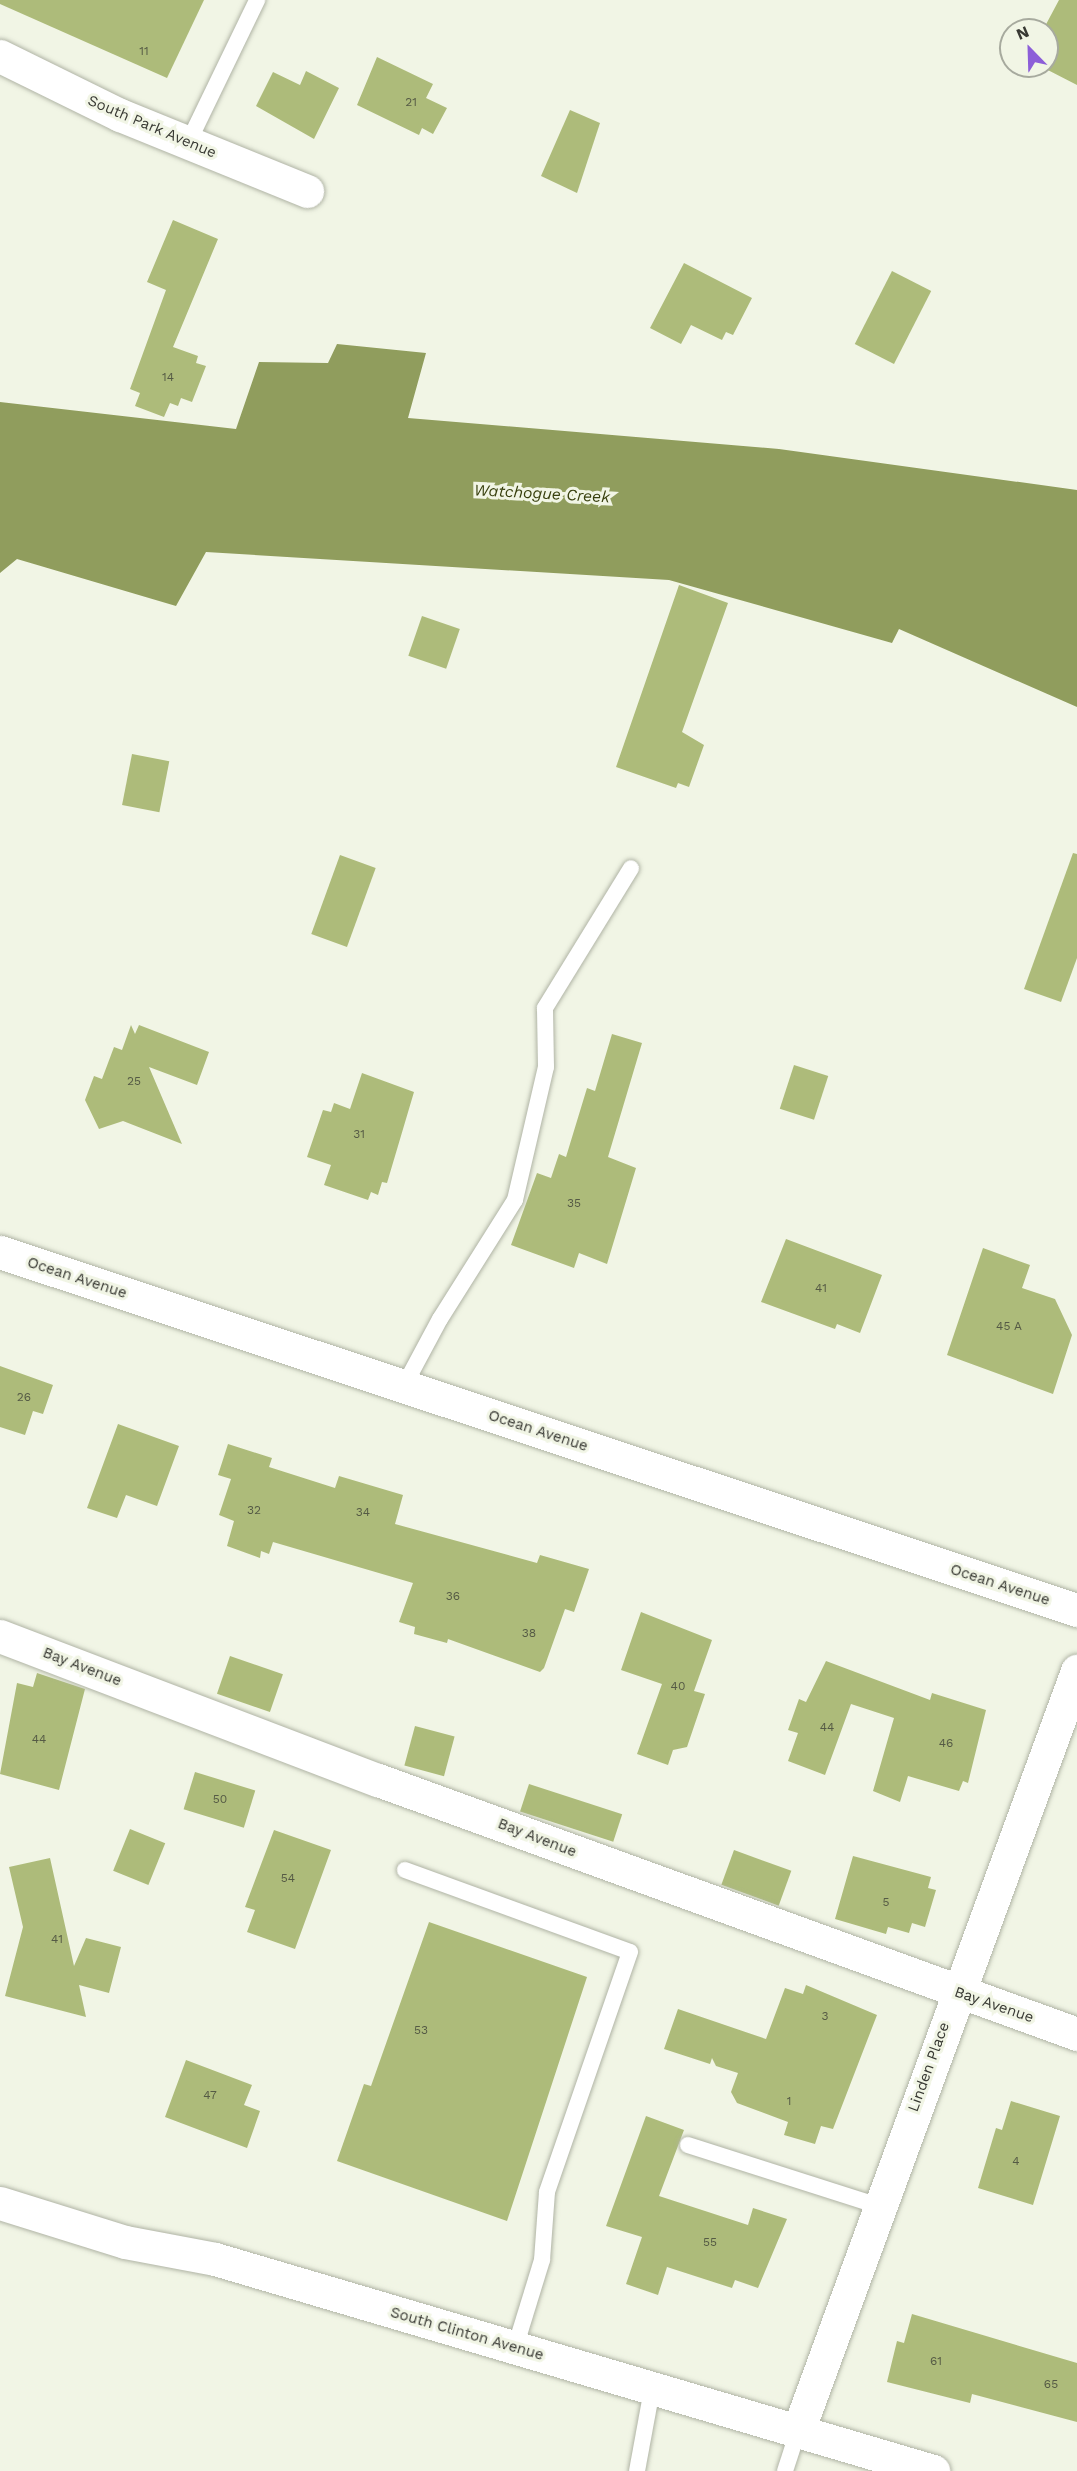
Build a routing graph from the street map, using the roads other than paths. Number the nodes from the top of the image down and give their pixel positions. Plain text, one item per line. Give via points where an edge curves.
1 (257, 0) edge
2 (0, 56) edge
3 (188, 143) junction
4 (307, 191) dead end
5 (631, 868) dead end
6 (0, 1252) edge
7 (404, 1386) junction
8 (1077, 1610) edge
9 (0, 1636) edge
10 (1077, 1671) edge
11 (405, 1870) dead end
12 (956, 1993) junction
13 (1077, 2034) edge
14 (687, 2145) dead end
15 (0, 2203) edge
16 (879, 2206) junction
17 (515, 2348) junction
18 (652, 2389) junction
19 (798, 2431) junction
20 (637, 2471) edge
21 (785, 2471) edge
22 (933, 2471) edge

1 - 3 lane
2 - 3 street, South Park Avenue
3 - 4 street, South Park Avenue
5 - 7 lane via 545,1008 546,1067 515,1200 440,1319
6 - 7 street, Ocean Avenue
7 - 8 street, Ocean Avenue
9 - 12 street, Bay Avenue
10 - 12 street, Linden Place
11 - 17 lane via 630,1952 547,2192 542,2260
12 - 13 street, Bay Avenue
12 - 16 street, Linden Place
14 - 16 lane
15 - 17 street, South Clinton Avenue via 125,2242 215,2259
16 - 19 street, Linden Place
17 - 18 street, South Clinton Avenue
18 - 19 street, South Clinton Avenue
18 - 20 lane
19 - 21 lane
19 - 22 street, South Clinton Avenue

